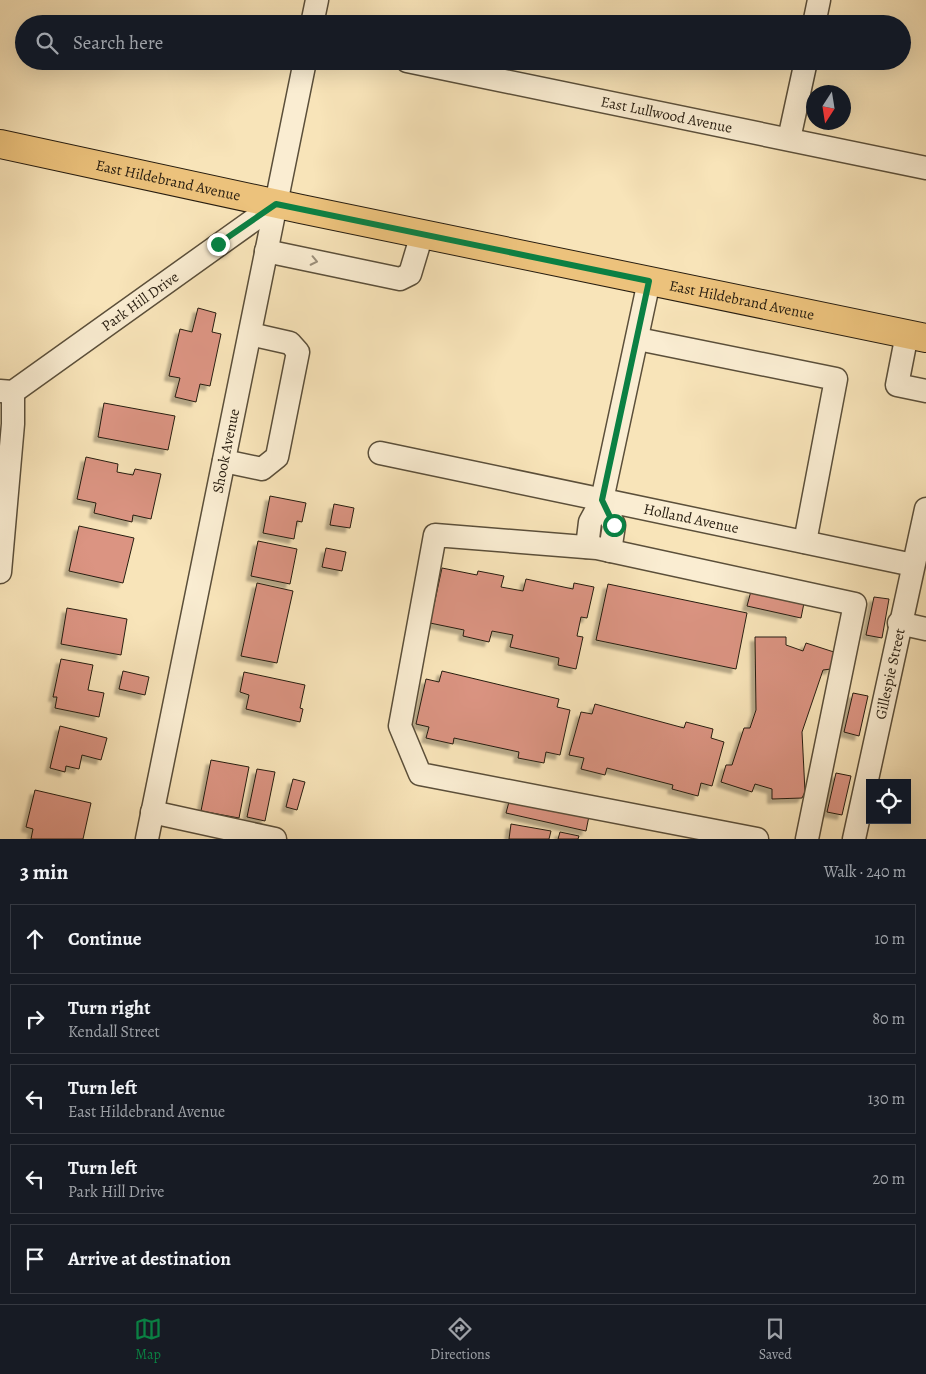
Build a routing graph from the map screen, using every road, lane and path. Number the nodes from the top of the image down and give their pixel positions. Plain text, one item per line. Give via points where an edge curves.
1 (317, 0) edge
2 (819, 0) edge
3 (314, 15) edge
4 (816, 15) edge
5 (303, 70) edge
6 (451, 70) edge
7 (804, 70) edge
8 (789, 139) junction
9 (0, 144) edge
10 (926, 168) edge
11 (276, 204) junction
12 (422, 234) junction
13 (266, 251) junction
14 (649, 281) junction
15 (250, 334) junction
16 (916, 336) edge
17 (638, 339) junction
18 (6, 391) edge
19 (926, 392) edge
20 (380, 453) dead end
21 (224, 461) junction
22 (602, 500) junction
23 (926, 509) edge
24 (805, 542) junction
25 (587, 547) junction
26 (610, 550) junction
27 (912, 564) junction
28 (0, 572) edge
29 (899, 624) junction
30 (926, 629) edge
31 (152, 812) junction
32 (147, 839) edge
33 (275, 839) edge
34 (757, 839) edge
35 (806, 839) edge
36 (854, 839) edge

1 - 3 street
2 - 4 street
5 - 11 street, Shook Avenue
6 - 8 street, East Lullwood Avenue
7 - 8 street
8 - 10 street, East Lullwood Avenue
9 - 11 main road, East Hildebrand Avenue
11 - 12 main road, East Hildebrand Avenue
11 - 13 street, Shook Avenue
11 - 18 street, Park Hill Drive
13 -> 12 street via 400,278 410,274
12 - 14 main road, East Hildebrand Avenue
13 - 15 street, Shook Avenue
14 - 16 main road, East Hildebrand Avenue
14 - 17 street
15 - 21 street, Shook Avenue
15 - 21 street via 290,343 298,352 277,457 262,469
16 - 19 street via 897,385
17 - 22 street
17 - 24 street via 836,379
18 - 28 street via 13,424
20 - 22 street, Holland Avenue
21 - 31 street, Shook Avenue
22 - 24 street, Holland Avenue
22 - 25 street via 590,522
22 - 26 street via 614,525
23 - 27 street, Gillespie Street
24 - 27 street, Holland Avenue
25 - 26 street
25 - 34 street via 435,535 400,726 420,774
26 - 35 street via 855,604
27 - 29 street, Gillespie Street
29 - 30 street
29 - 36 street, Gillespie Street
31 - 32 street, Shook Avenue
31 - 33 street

